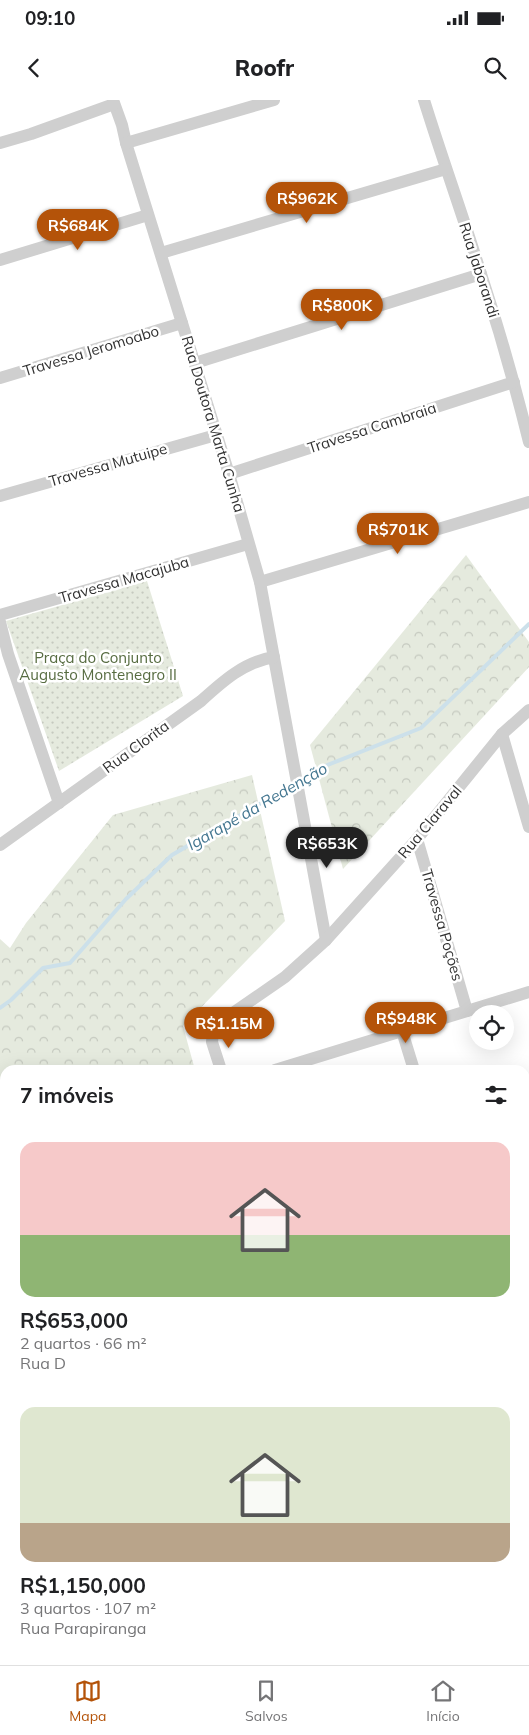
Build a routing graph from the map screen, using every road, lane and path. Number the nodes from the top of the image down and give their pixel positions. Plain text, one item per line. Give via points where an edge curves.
1 (274, 100) edge
2 (424, 100) edge
3 (113, 102) edge
4 (0, 143) edge
5 (126, 144) junction
6 (446, 169) junction
7 (148, 215) junction
8 (161, 253) junction
9 (0, 260) edge
10 (481, 274) junction
11 (182, 323) junction
12 (195, 363) junction
13 (0, 378) edge
14 (514, 382) junction
15 (216, 435) junction
16 (529, 442) edge
17 (229, 474) junction
18 (0, 496) edge
19 (529, 502) edge
20 (248, 544) junction
21 (260, 582) junction
22 (0, 616) edge
23 (0, 622) edge
24 (4, 655) edge
25 (274, 657) junction
26 (529, 710) edge
27 (502, 734) junction
28 (59, 803) junction
29 (529, 827) edge
30 (417, 839) junction
31 (0, 845) edge
32 (326, 940) junction
33 (529, 992) edge
34 (467, 1011) junction
35 (402, 1031) junction
36 (220, 1065) edge
37 (298, 1065) edge
38 (412, 1065) edge

1 - 5 street
2 - 6 street, Rua Jaborandi
3 - 4 street
3 - 5 street, Rua Doutora Marta Cunha
5 - 7 street, Rua Doutora Marta Cunha
6 - 8 street
6 - 10 street, Rua Jaborandi
7 - 8 street, Rua Doutora Marta Cunha
7 - 9 street
8 - 11 street, Rua Doutora Marta Cunha
10 - 12 street
10 - 14 street, Rua Jaborandi
11 - 12 street, Rua Doutora Marta Cunha
11 - 13 street, Travessa Jeromoabo
12 - 15 street, Rua Doutora Marta Cunha
14 - 16 street, Rua Jaborandi
14 - 17 street, Travessa Cambraia
15 - 17 street, Rua Doutora Marta Cunha
15 - 18 street, Travessa Mutuipe
17 - 20 street, Rua Doutora Marta Cunha
19 - 21 street
20 - 21 street, Rua Doutora Marta Cunha
20 - 22 street, Travessa Macajuba
21 - 25 street, Rua Doutora Marta Cunha
23 - 24 street
24 - 28 street
25 - 28 street, Rua Clorita via 252,663 229,676 201,701
25 - 32 street, Rua Doutora Marta Cunha
26 - 27 street, Rua Claraval
27 - 29 street
27 - 30 street, Rua Claraval
28 - 31 street, Rua Clorita
30 - 32 street, Rua Claraval
30 - 34 street, Travessa Poções
32 - 36 street, Rua Claraval via 285,977 220,1022 212,1042
33 - 34 street
34 - 35 street
35 - 37 street
35 - 38 street

